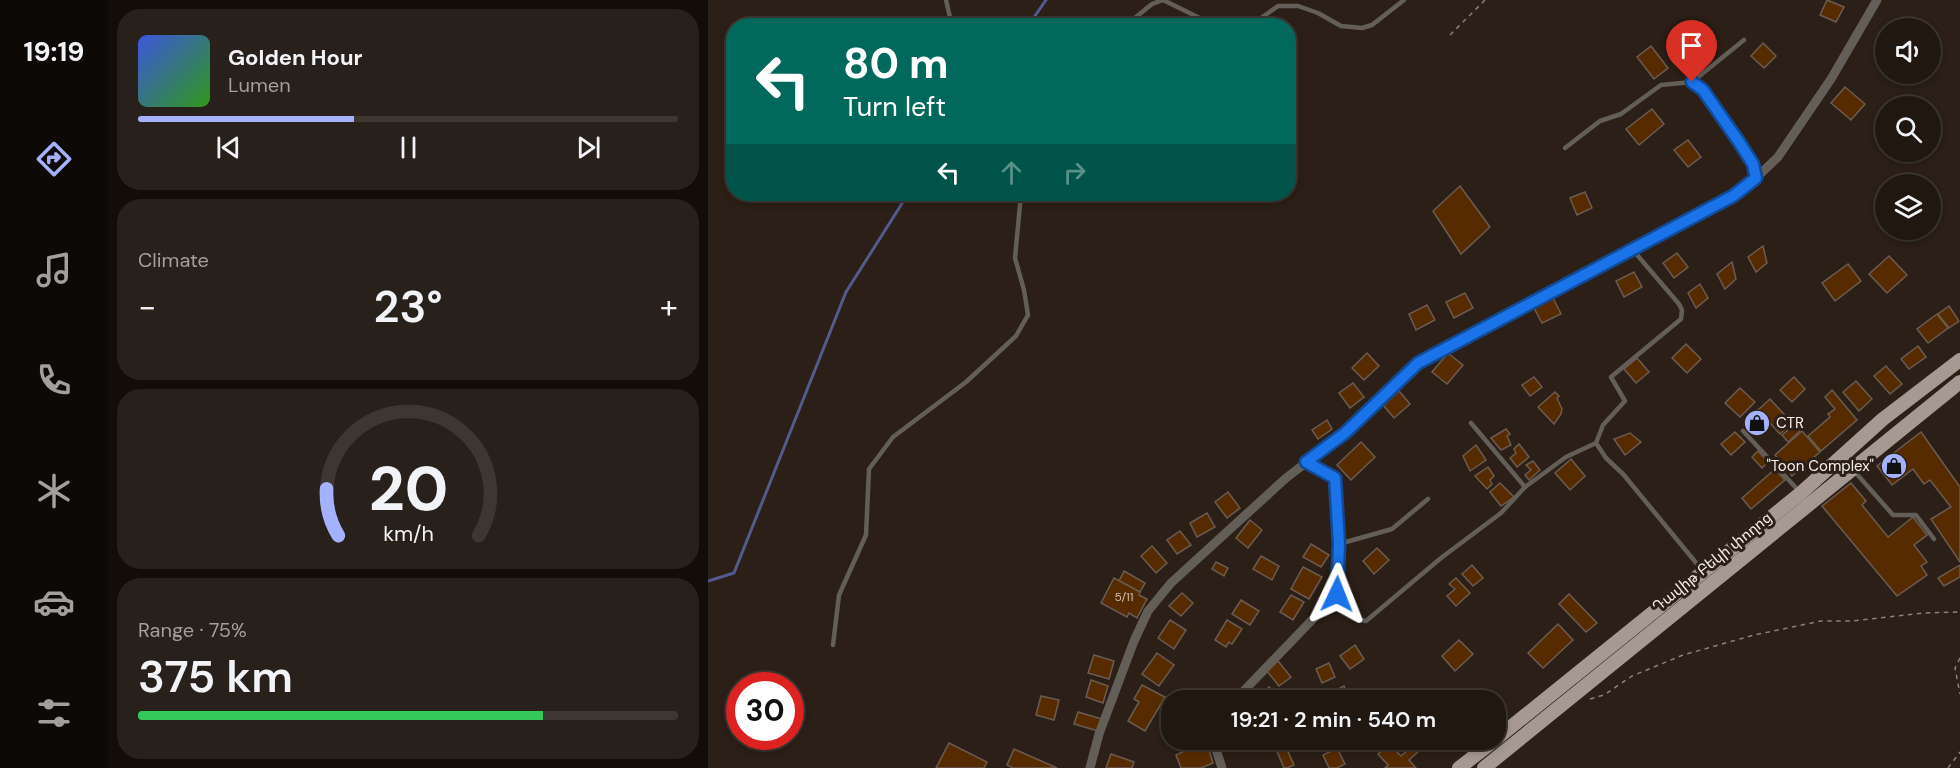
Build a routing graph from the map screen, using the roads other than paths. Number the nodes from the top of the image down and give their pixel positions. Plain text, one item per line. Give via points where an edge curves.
1 (946, 0) edge
2 (1163, 0) edge
3 (1404, 0) edge
4 (1877, 0) edge
5 (950, 18) edge
6 (1135, 18) edge
7 (1200, 18) edge
8 (1261, 18) edge
9 (1744, 40) dead end
10 (1692, 82) junction
11 (1565, 148) dead end
12 (1756, 178) junction
13 (1020, 201) edge
14 (1632, 249) junction
15 (1960, 360) edge
16 (1960, 382) edge
17 (1883, 419) junction
18 (1471, 423) dead end
19 (1743, 431) dead end
20 (1896, 434) junction
21 (1596, 443) junction
22 (1306, 462) junction
23 (1853, 470) junction
24 (1525, 488) junction
25 (1805, 489) junction
26 (1820, 496) junction
27 (1428, 498) dead end
28 (1934, 539) dead end
29 (1339, 544) junction
30 (1704, 572) junction
31 (1337, 594) junction
32 (1631, 640) junction
33 (833, 645) dead end
34 (1245, 690) edge
35 (1506, 731) edge
36 (1216, 750) edge
37 (1481, 750) edge
38 (1090, 768) edge
39 (1222, 768) edge
40 (1459, 768) edge
41 (1484, 768) edge

1 - 5 lane
2 - 6 lane
2 - 7 lane
3 - 8 lane via 1372,26 1362,28 1341,26 1298,6 1278,6
4 - 12 street via 1831,80 1778,157
9 - 10 lane
10 - 11 lane via 1661,85 1621,114 1600,121
10 - 12 lane via 1703,90 1732,132 1753,164
12 - 14 street via 1733,196
13 - 33 lane via 1015,258 1028,315 1016,336 966,382 893,437 869,469 866,535 839,596
14 - 21 lane via 1678,304 1681,319 1611,377 1625,401 1603,425
14 - 22 street via 1418,363 1345,433
15 - 17 main road, Դավիթ Բեկի փողոց
16 - 20 main road, Դավիթ Բեկի փողոց
17 - 20 main road via 1896,417 1900,422
17 - 25 main road, Դավիթ Բեկի փողոց
18 - 24 lane
19 - 25 lane
20 - 23 main road, Դավիթ Բեկի փողոց
21 - 24 lane via 1566,457
21 - 30 lane
22 - 29 street via 1335,478
22 - 38 street via 1171,583 1148,611 1099,734
23 - 26 main road, Դավիթ Բեկի փողոց
23 - 28 lane via 1893,515 1916,515
24 - 31 lane via 1501,513 1365,621 1344,612
25 - 26 main road via 1813,497
25 - 30 main road, Դավիթ Բեկի փողոց
26 - 32 main road, Դավիթ Բեկի փողոց
27 - 29 lane via 1392,529
29 - 31 street
30 - 32 main road, Դավիթ Բեկի փողոց
31 - 34 street
32 - 35 main road, Դավիթ Բեկի փողոց
32 - 41 main road, Դավիթ Բեկի փողոց
36 - 39 street
37 - 40 main road, Դավիթ Բեկի փողոց

